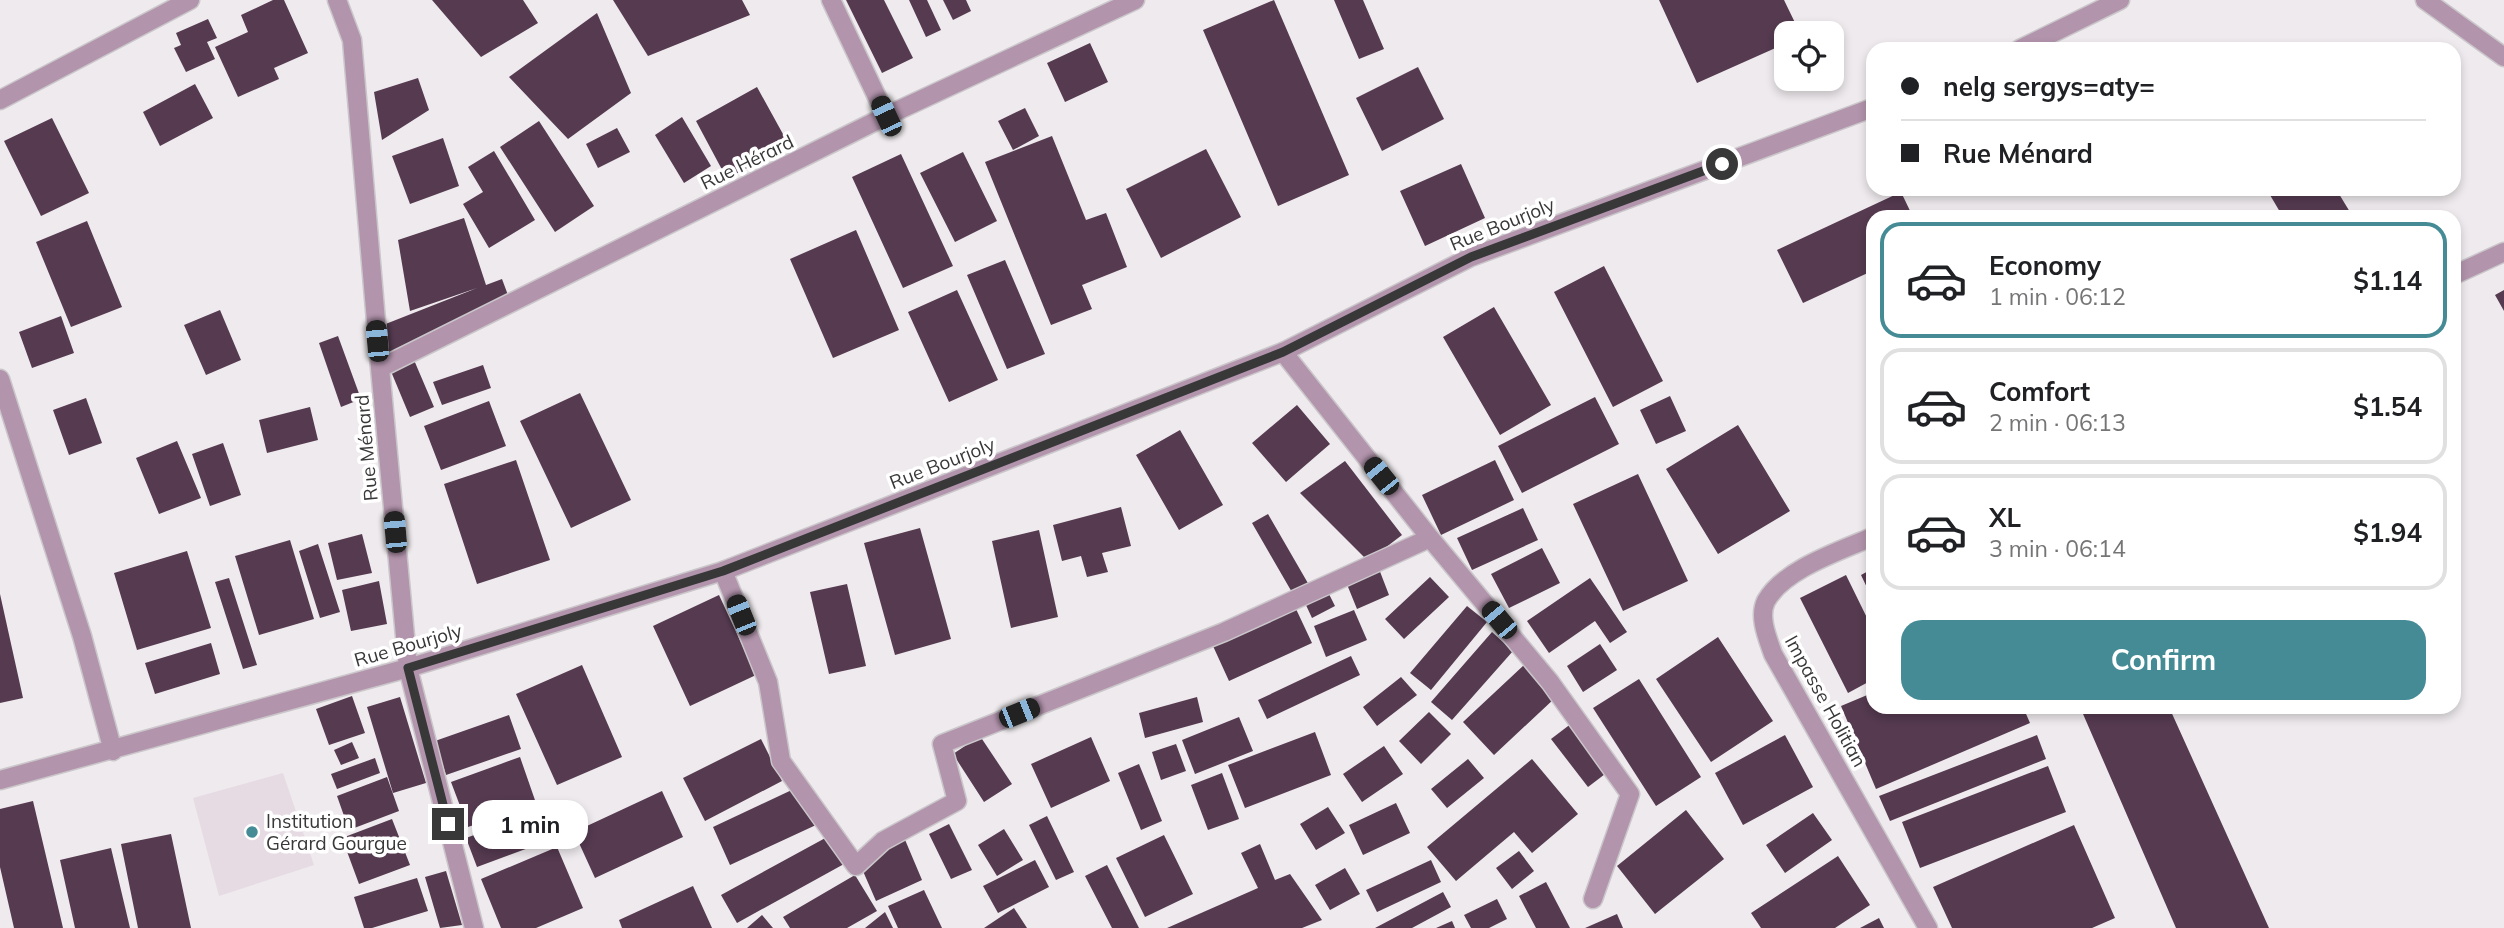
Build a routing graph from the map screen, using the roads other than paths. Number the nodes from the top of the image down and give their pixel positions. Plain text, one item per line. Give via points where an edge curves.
1 (190, 0) edge
2 (337, 0) edge
3 (831, 0) edge
4 (1135, 0) edge
5 (2120, 0) edge
6 (2425, 0) edge
7 (2034, 42) edge
8 (2504, 57) edge
9 (0, 100) edge
10 (1866, 110) edge
11 (886, 116) junction
12 (2504, 253) edge
13 (2461, 272) edge
14 (1283, 352) junction
15 (380, 368) junction
16 (0, 379) edge
17 (1430, 538) junction
18 (1866, 540) edge
19 (723, 571) junction
20 (408, 668) junction
21 (113, 751) junction
22 (0, 780) edge
23 (1593, 900) dead end
24 (474, 928) edge
25 (1928, 928) edge

1 - 9 street
2 - 15 street, Rue Ménard via 352,40
3 - 11 street
4 - 11 street, Rue Hérard
5 - 7 street
6 - 8 street
10 - 14 street, Rue Bourjoly via 1471,257
11 - 15 street, Rue Hérard
12 - 13 street
14 - 17 street
14 - 19 street, Rue Bourjoly
15 - 20 street, Rue Ménard
16 - 21 street via 82,636
17 - 19 street via 1224,632 942,744 957,801 883,841 856,866 781,761 768,682
17 - 23 street via 1550,682 1630,794
18 - 25 street, Impasse Holitian via 1784,580 1765,603 1764,629 1773,654
19 - 20 street, Rue Bourjoly
20 - 21 street, Rue Bourjoly
20 - 24 street, Rue Ménard
21 - 22 street, Rue Bourjoly

